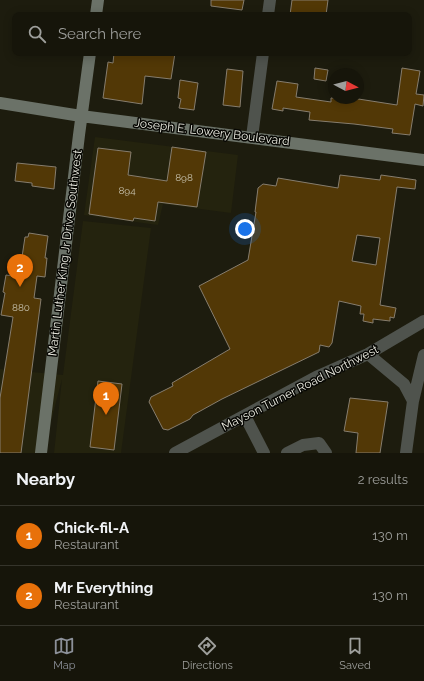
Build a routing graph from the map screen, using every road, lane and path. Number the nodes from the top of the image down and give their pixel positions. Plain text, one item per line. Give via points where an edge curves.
1 (98, 0) edge
2 (270, 0) edge
3 (96, 12) edge
4 (268, 12) edge
5 (90, 56) edge
6 (263, 56) edge
7 (0, 103) edge
8 (81, 116) junction
9 (252, 137) junction
10 (424, 160) edge
11 (424, 321) edge
12 (368, 354) junction
13 (424, 355) edge
14 (413, 401) junction
15 (245, 416) junction
16 (41, 453) edge
17 (175, 453) edge
18 (264, 453) edge
19 (287, 453) edge
20 (326, 453) edge
21 (406, 453) edge

1 - 3 main road
2 - 4 street
5 - 8 main road, Martin Luther King Jr Drive Southwest
6 - 9 street
7 - 8 main road, Joseph E. Lowery Boulevard
8 - 9 main road, Joseph E. Lowery Boulevard
8 - 16 main road, Martin Luther King Jr Drive Southwest
9 - 10 main road, Joseph E. Lowery Boulevard
11 - 12 street, Mayson Turner Road Northwest
12 - 14 street via 404,384
12 - 15 street, Mayson Turner Road Northwest via 316,377
13 - 14 street
14 - 21 street
15 - 17 street, Mayson Turner Road Northwest
15 - 18 street
19 - 20 street via 303,445 319,443

